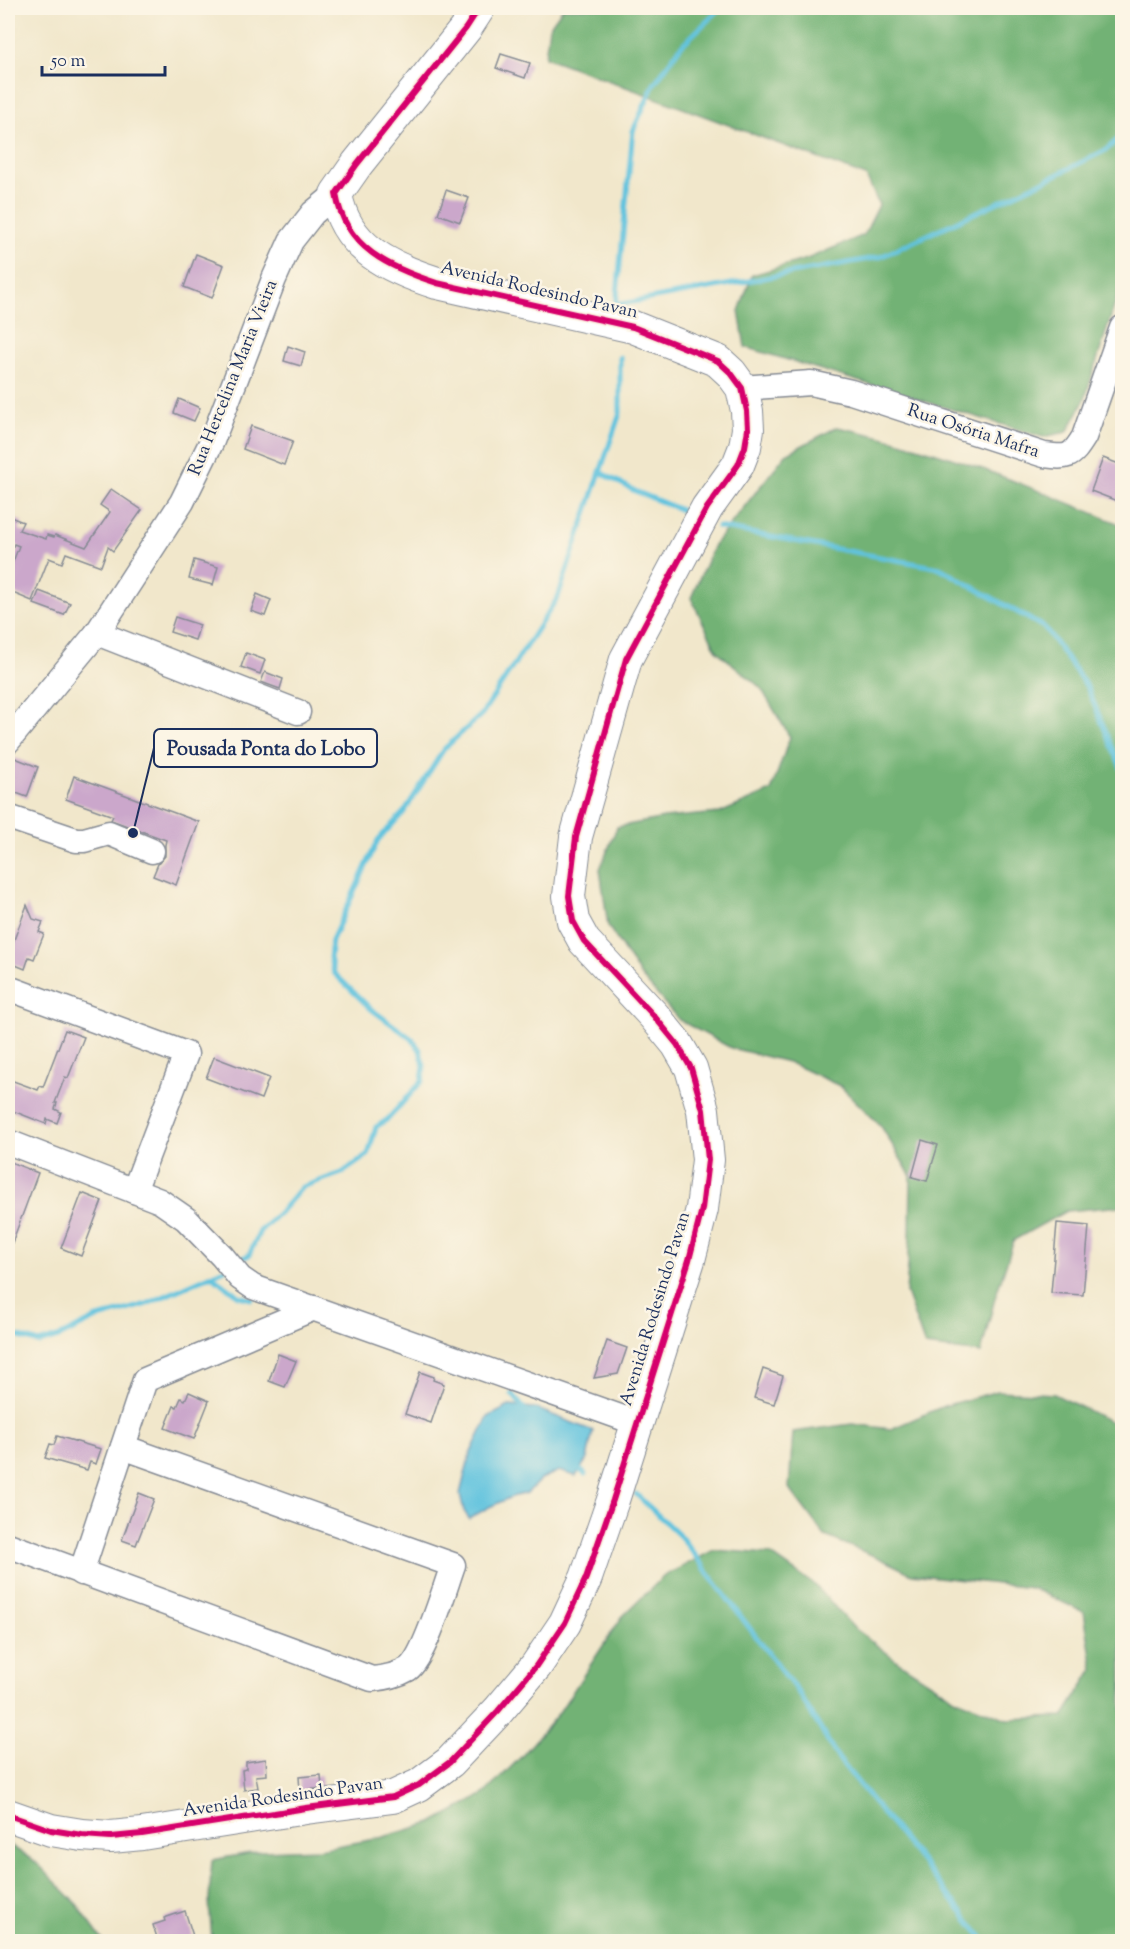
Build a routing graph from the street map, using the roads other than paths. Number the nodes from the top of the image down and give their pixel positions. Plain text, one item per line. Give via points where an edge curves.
1 (479, 8) edge
2 (336, 194) junction
3 (1122, 328) edge
4 (741, 388) junction
5 (97, 633) junction
6 (298, 712) dead end
7 (8, 741) edge
8 (8, 817) edge
9 (152, 852) dead end
10 (8, 988) edge
11 (8, 1142) edge
12 (134, 1191) junction
13 (314, 1308) junction
14 (639, 1419) junction
15 (123, 1447) junction
16 (8, 1545) edge
17 (81, 1573) junction
18 (8, 1815) edge

1 - 2 main road
2 - 4 main road, Avenida Rodesindo Pavan via 346,225 368,250 388,264 437,283 633,327 718,361
2 - 5 street, Rua Hercelina Maria Vieira via 313,213 291,241 212,441 182,502
3 - 4 street, Rua Osória Mafra via 1084,437 1074,452 1065,457 1044,455 811,382
4 - 14 main road, Avenida Rodesindo Pavan via 747,411 745,447 738,465 707,508 626,658 576,837 569,896 573,921 584,941 677,1044 691,1068 704,1110 708,1160 702,1209
5 - 6 street
5 - 7 street, Rua Hercelina Maria Vieira
8 - 9 street via 76,840 110,833
10 - 12 street via 186,1054
11 - 12 street
12 - 13 street via 160,1201 186,1219 240,1278 254,1287
13 - 14 street via 578,1403
13 - 15 street via 145,1380
14 - 18 main road, Avenida Rodesindo Pavan via 590,1567 565,1623 498,1711 450,1762 418,1785 393,1797 111,1837 51,1830
15 - 17 street
15 - 17 street via 453,1565 420,1653 410,1667 392,1677 372,1679
16 - 17 street

